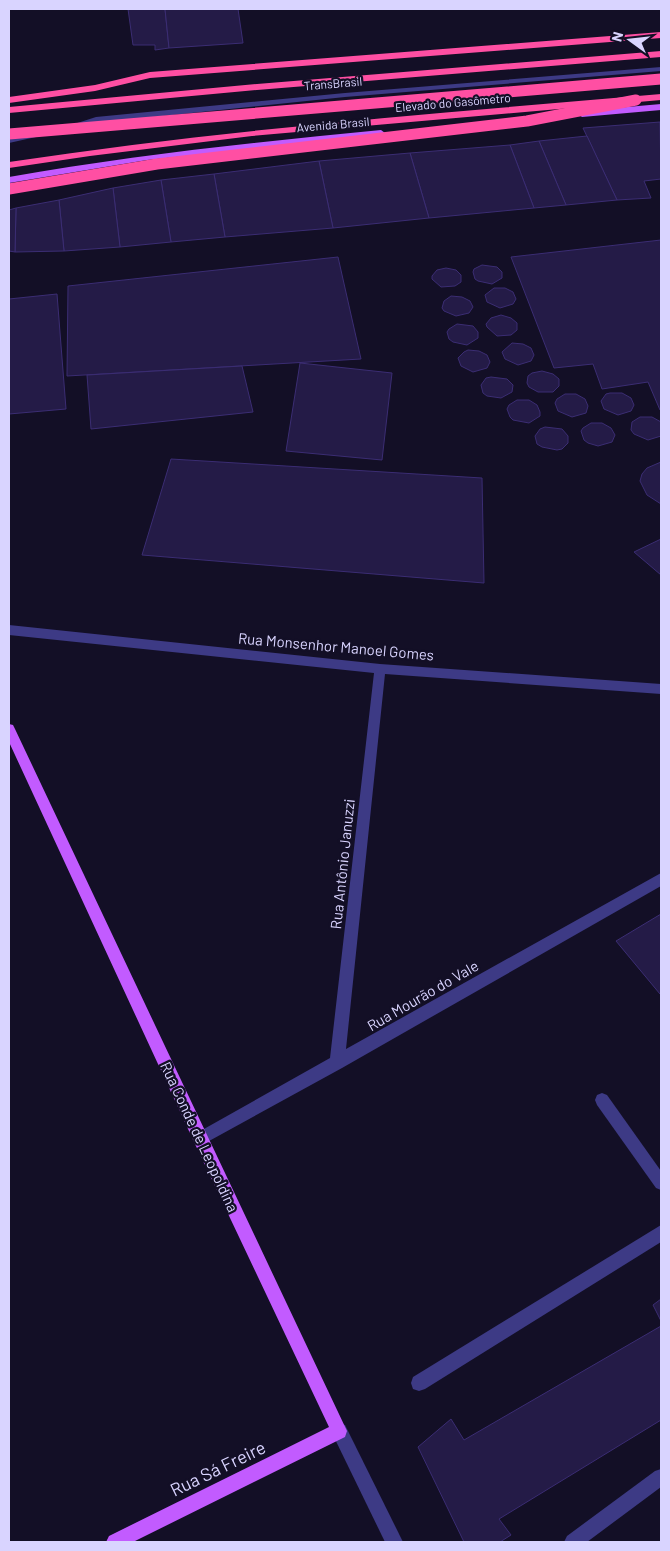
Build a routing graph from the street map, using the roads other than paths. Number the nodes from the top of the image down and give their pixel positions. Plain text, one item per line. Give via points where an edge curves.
1 (661, 34) edge
2 (661, 54) edge
3 (661, 69) edge
4 (150, 75) junction
5 (661, 79) edge
6 (9, 90) edge
7 (661, 97) edge
8 (9, 100) edge
9 (636, 100) junction
10 (661, 107) edge
11 (9, 110) edge
12 (9, 134) edge
13 (9, 140) edge
14 (9, 165) edge
15 (9, 180) edge
16 (9, 189) edge
17 (9, 630) edge
18 (380, 669) junction
19 (661, 690) edge
20 (9, 729) edge
21 (661, 879) edge
22 (337, 1063) junction
23 (602, 1100) dead end
24 (200, 1139) junction
25 (661, 1183) edge
26 (661, 1232) edge
27 (419, 1383) dead end
28 (339, 1431) junction
29 (661, 1477) edge
30 (115, 1542) edge
31 (394, 1542) edge
32 (573, 1542) edge

1 - 4 highway
2 - 11 highway
3 - 13 street, TransBrasil via 345,95 96,120
4 - 6 highway
4 - 8 highway via 95,88
5 - 12 highway, bridge
7 - 9 highway, Elevado do Gasômetro
9 - 14 highway, Elevado do Gasômetro, bridge via 240,136 90,152
9 - 16 highway, bridge via 527,121 157,164
10 - 15 main road, Avenida Brasil via 237,146
17 - 18 street, Rua Monsenhor Manoel Gomes
18 - 19 street, Rua Monsenhor Manoel Gomes
18 - 22 street, Rua Antônio Januzzi
20 - 24 main road, Rua Conde de Leopoldina
21 - 22 street, Rua Mourão do Vale
22 - 24 street, Rua Mourão do Vale
23 - 25 street
24 - 28 main road, Rua Conde de Leopoldina
26 - 27 street
28 - 30 main road, Rua Sá Freire
28 - 31 street, Rua Conde de Leopoldina
29 - 32 street

